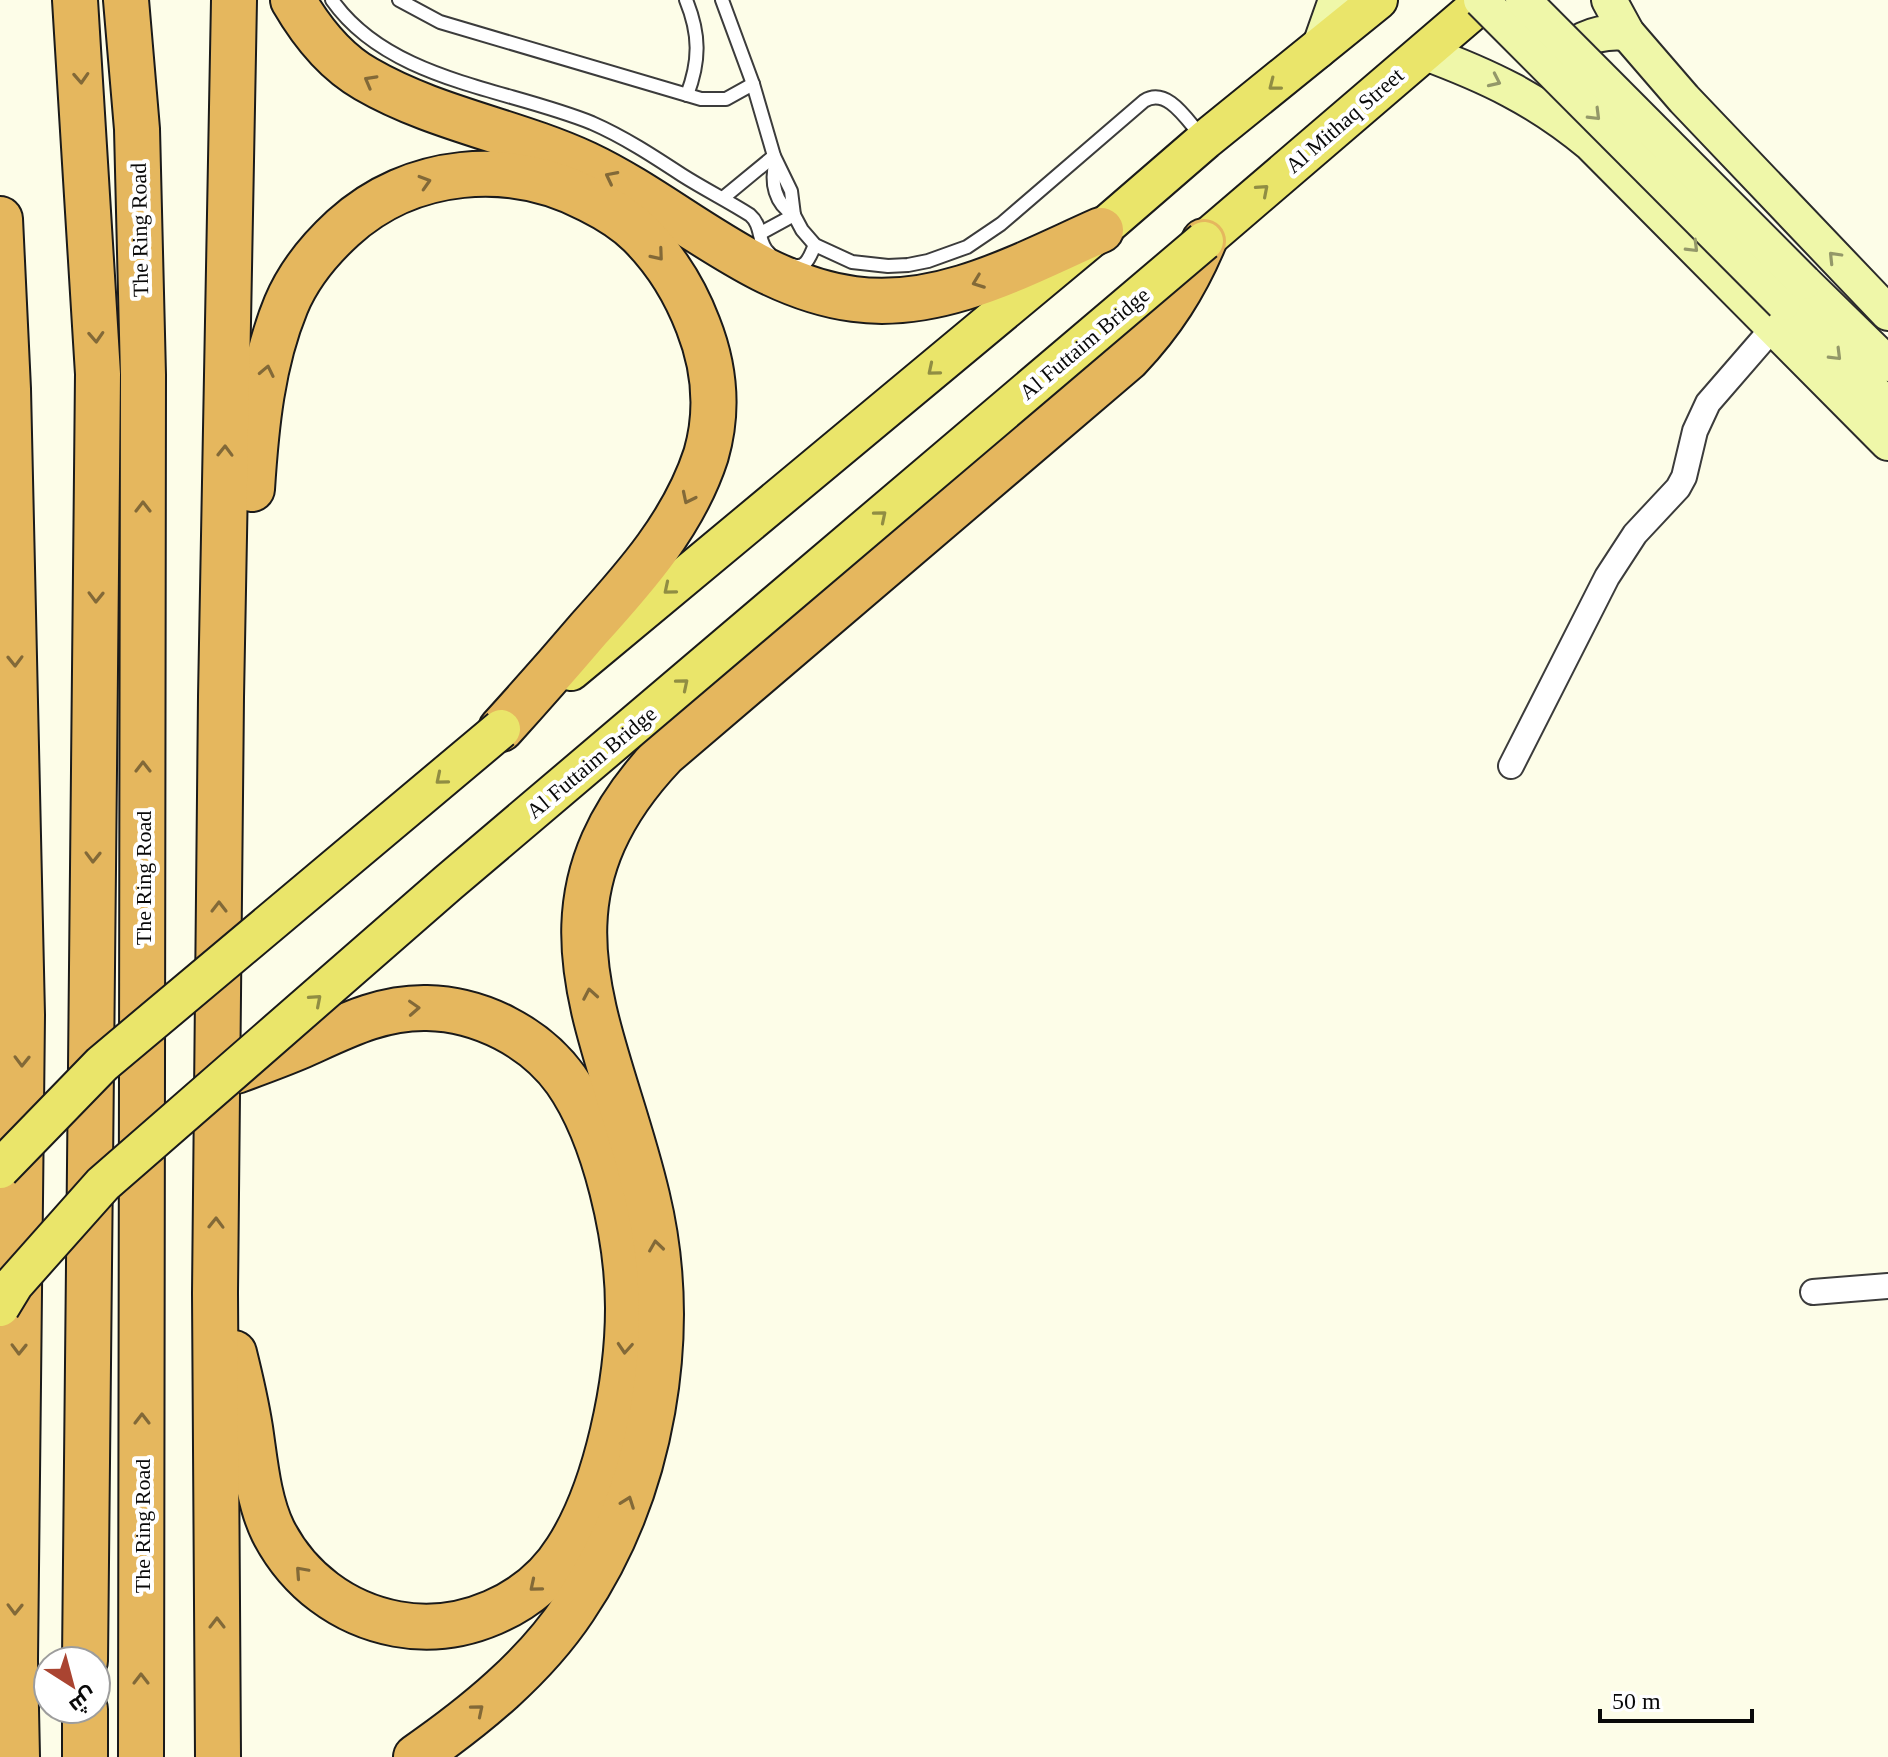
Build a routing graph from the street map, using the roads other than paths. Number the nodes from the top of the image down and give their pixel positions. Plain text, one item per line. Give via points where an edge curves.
1 (75, 0) edge
2 (126, 0) edge
3 (234, 0) edge
4 (293, 0) edge
5 (332, 0) edge
6 (399, 0) edge
7 (686, 0) edge
8 (722, 0) edge
9 (1336, 0) edge
10 (1378, 0) edge
11 (1483, 0) edge
12 (1523, 0) edge
13 (1609, 0) edge
14 (1627, 33) junction
15 (1318, 51) junction
16 (1423, 52) junction
17 (753, 84) junction
18 (687, 95) junction
19 (1547, 109) junction
20 (1205, 140) junction
21 (775, 159) junction
22 (723, 198) junction
23 (794, 215) junction
24 (0, 219) edge
25 (1101, 230) junction
26 (761, 233) junction
27 (1204, 241) junction
28 (815, 245) junction
29 (1787, 304) junction
30 (1888, 313) edge
31 (1888, 364) edge
32 (1888, 406) edge
33 (1888, 443) edge
34 (221, 697) junction
35 (501, 729) junction
36 (1511, 766) dead end
37 (0, 948) edge
38 (22, 1015) junction
39 (236, 1071) junction
40 (5, 1160) edge
41 (1888, 1286) edge
42 (1813, 1292) dead end
43 (215, 1293) junction
44 (0, 1307) edge
45 (85, 1645) edge
46 (85, 1725) edge
47 (17, 1757) edge
48 (85, 1757) edge
49 (141, 1757) edge
50 (218, 1757) edge
51 (416, 1757) edge

1 -> 45 highway via 98,374
49 -> 2 highway, The Ring Road via 143,375 137,129
34 -> 3 highway
25 -> 4 highway via 953,292 882,301 819,292 761,269 622,182 582,163 439,113 364,79 317,36
5 - 22 lane via 363,34 390,53 420,68 589,122
6 - 18 lane via 440,22
7 - 18 lane via 698,38
8 - 17 lane
9 - 15 main road
10 - 15 main road
11 - 16 main road, Al Mithaq Street
11 -> 29 main road, bridge
12 - 29 main road, bridge
13 - 14 main road
14 - 19 main road via 1599,33 1564,53 1551,74
30 -> 14 main road
15 -> 20 main road
16 -> 19 main road via 1498,82
27 -> 16 main road, Al Mithaq Street
17 - 18 lane via 720,100
17 - 21 lane
19 -> 29 main road
20 - 25 main road
20 - 28 lane via 1165,98 1154,96 967,247 928,261 888,266 852,262
21 - 22 lane
21 - 23 lane via 775,190
22 - 26 lane via 756,221
23 - 26 lane
23 - 28 lane
24 -> 38 highway via 10,434
25 -> 35 main road
26 - 28 lane via 767,253 795,267 805,264
39 -> 27 main road, Al Futtaim Bridge, bridge via 448,883
51 -> 27 highway via 512,1681 573,1610 621,1522 647,1438 660,1348 657,1252 648,1197 592,1007 583,935 595,861 610,828 625,800 664,754 1128,358 1173,304
29 - 31 main road
29 -> 32 main road
29 - 33 main road
29 - 36 street via 1708,403 1684,477 1635,534 1607,577
34 -> 35 highway via 246,561 264,382 273,341 300,278 349,222 401,190 459,175 520,175 552,183 610,211 639,232 666,263 689,301 710,359 714,423 692,490 657,549
43 -> 34 highway
35 -> 40 main road, bridge via 102,1064
37 - 38 highway
38 -> 47 highway
39 -> 43 highway via 367,1016 429,1008 461,1012 505,1029 544,1055 573,1092 610,1185 624,1243 628,1308 623,1382 614,1421 597,1483 566,1552 515,1602 482,1618 447,1626 376,1620 343,1606 314,1585 289,1559 272,1528
39 - 44 main road, Al Futtaim Bridge, bridge via 103,1184 14,1284
41 - 42 street
50 -> 43 highway
46 - 48 highway

